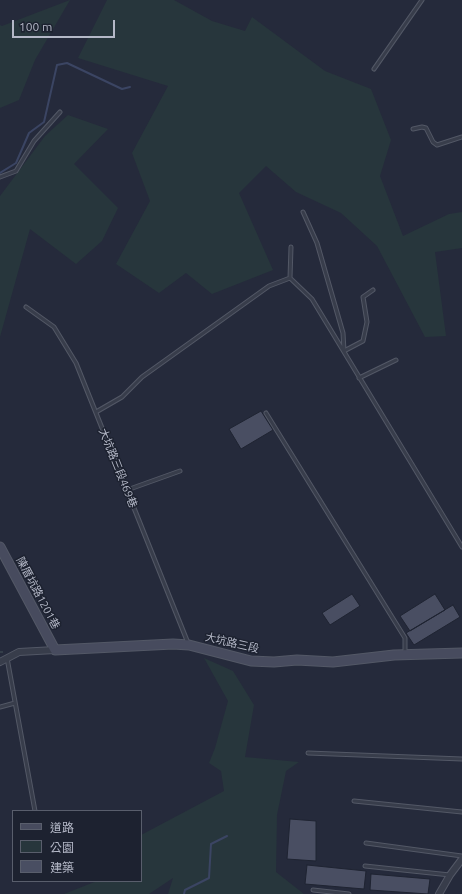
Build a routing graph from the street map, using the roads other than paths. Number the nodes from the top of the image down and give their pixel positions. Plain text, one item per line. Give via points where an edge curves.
1 (422, 0) edge
2 (374, 69) dead end
3 (60, 112) dead end
4 (413, 129) dead end
5 (462, 137) edge
6 (0, 178) edge
7 (303, 212) dead end
8 (291, 247) dead end
9 (290, 278) junction
10 (373, 290) dead end
11 (26, 307) dead end
12 (344, 351) junction
13 (396, 360) dead end
14 (359, 378) junction
15 (96, 412) junction
16 (266, 413) dead end
17 (180, 471) dead end
18 (127, 490) junction
19 (0, 547) edge
20 (462, 547) edge
21 (189, 645) junction
22 (55, 650) junction
23 (462, 653) edge
24 (405, 654) junction
25 (7, 658) junction
26 (0, 662) edge
27 (15, 703) junction
28 (0, 707) edge
29 (308, 752) dead end
30 (462, 759) edge
31 (354, 801) dead end
32 (35, 810) edge
33 (462, 812) edge
34 (366, 843) dead end
35 (462, 857) edge
36 (365, 866) dead end
37 (450, 876) junction
38 (313, 890) dead end
39 (350, 894) edge
40 (439, 894) edge

1 - 2 lane
3 - 6 lane via 34,141 16,170
4 - 5 lane via 426,128 437,145
7 - 12 lane via 319,250 343,332
8 - 9 lane
9 - 12 lane via 312,299
9 - 15 lane via 269,286 142,377 122,397
10 - 12 lane via 363,297 366,322 364,341
11 - 15 lane, 大坑路三段469巷 via 54,327 76,363
12 - 14 lane
13 - 14 lane
14 - 20 lane
15 - 18 lane, 大坑路三段469巷
16 - 24 lane via 405,638
17 - 18 lane
18 - 21 lane, 大坑路三段469巷
19 - 22 street, 陳厝坑路1201巷
21 - 22 street, 大坑路三段
21 - 24 street, 大坑路三段 via 251,661 274,662 333,662
22 - 25 street, 大坑路三段 via 19,652
23 - 24 street, 大坑路三段
25 - 26 street, 大坑路三段
25 - 27 lane
27 - 28 lane
27 - 32 lane
29 - 30 lane
31 - 33 lane
34 - 35 lane
35 - 37 street
36 - 37 lane
37 - 40 street
38 - 39 lane

